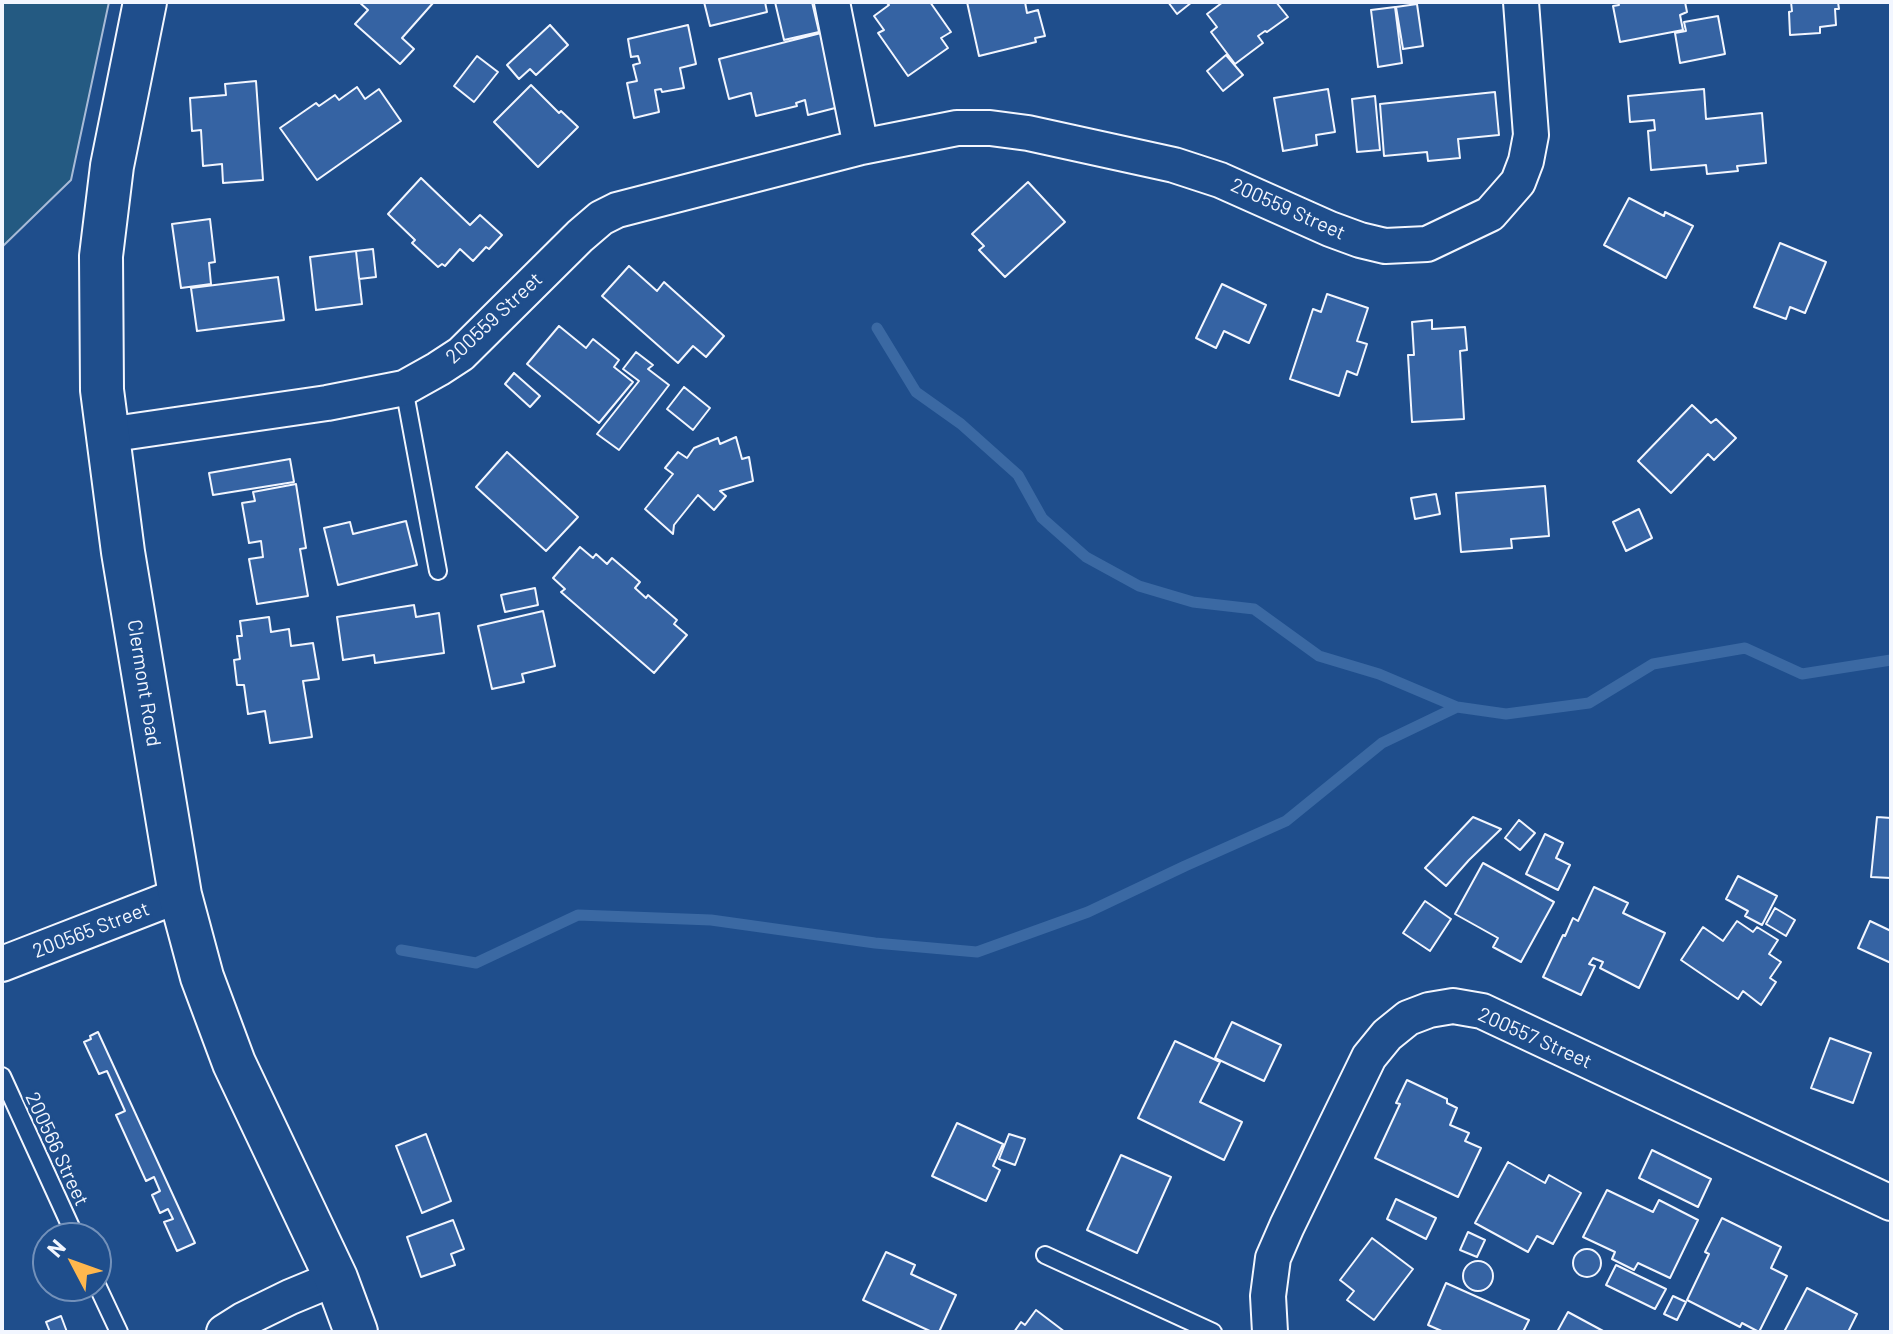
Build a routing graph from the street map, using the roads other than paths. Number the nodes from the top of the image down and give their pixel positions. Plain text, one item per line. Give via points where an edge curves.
1 (145, 2) edge
2 (832, 2) edge
3 (1521, 2) edge
4 (861, 147) junction
5 (404, 388) junction
6 (107, 435) junction
7 (438, 571) dead end
8 (180, 895) junction
9 (2, 964) edge
10 (2, 1076) edge
11 (1891, 1203) edge
12 (69, 1222) edge
13 (1045, 1255) dead end
14 (336, 1278) junction
15 (105, 1302) edge
16 (119, 1332) edge
17 (224, 1332) edge
18 (356, 1332) edge
19 (1213, 1332) edge
20 (1270, 1332) edge

1 - 6 street, Clermont Road via 112,166 101,256
2 - 4 street
3 - 4 street, 200559 Street via 1531,135 1518,182 1490,214 1427,244 1385,246 1360,240 1174,165 1028,133 957,128
4 - 5 street, 200559 Street via 646,201 601,218 461,354
5 - 6 street, 200559 Street
5 - 7 lane
6 - 8 street, Clermont Road
8 - 9 street, 200565 Street
8 - 14 street, Clermont Road via 202,977 234,1063
10 - 12 lane, 200566 Street
11 - 20 street, 200557 Street via 1482,1011 1453,1006 1429,1010 1387,1035 1362,1071 1273,1258
13 - 19 lane
14 - 17 street
14 - 18 street, Clermont Road
15 - 16 lane

